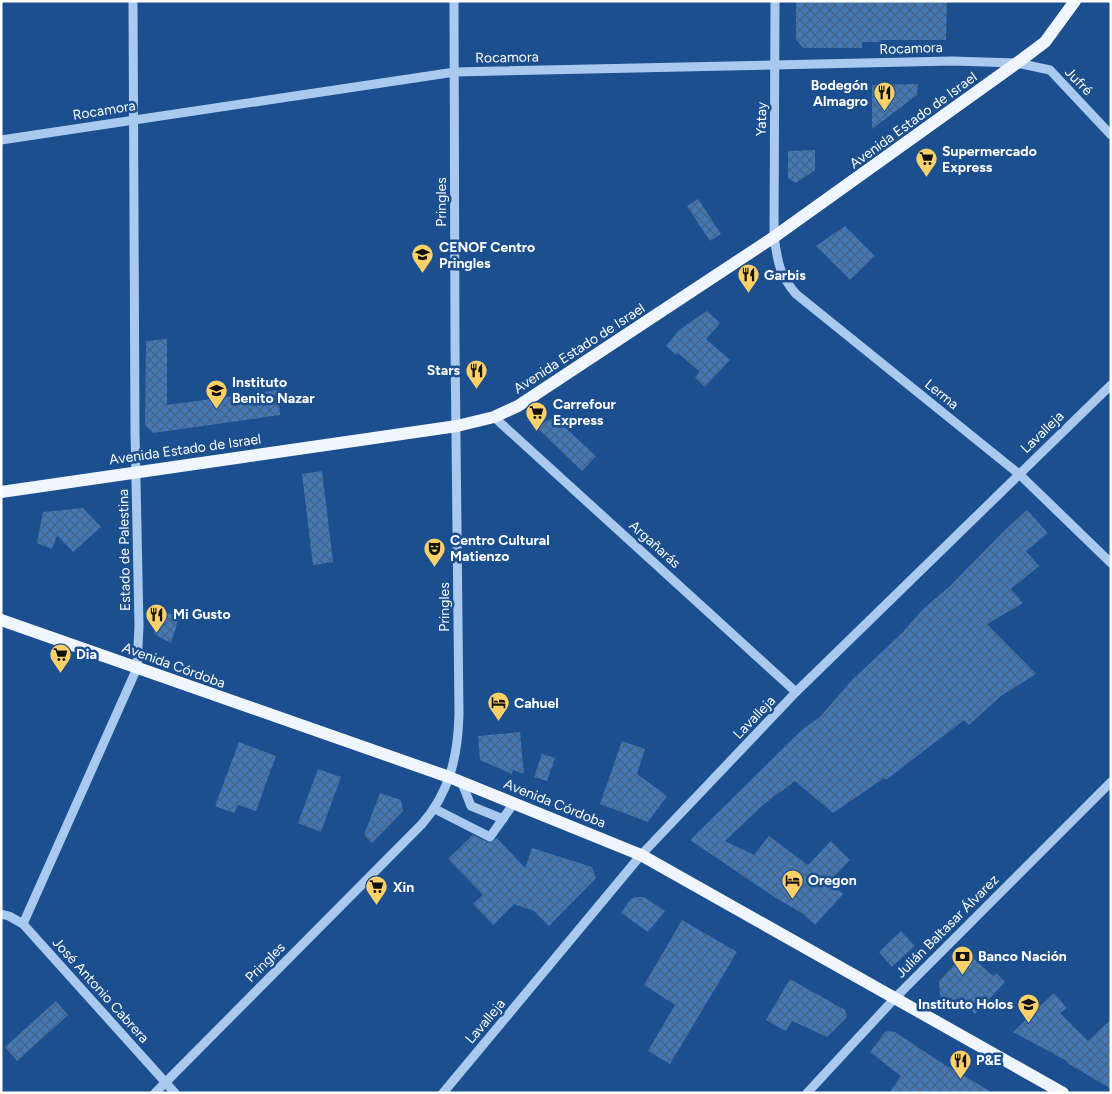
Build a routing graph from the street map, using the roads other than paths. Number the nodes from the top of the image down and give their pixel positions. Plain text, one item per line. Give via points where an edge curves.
1 (133, 1) edge
2 (454, 1) edge
3 (776, 1) edge
4 (1075, 1) edge
5 (1017, 64) junction
6 (775, 66) junction
7 (455, 72) junction
8 (133, 120) junction
9 (1111, 134) edge
10 (1, 140) edge
11 (774, 237) junction
12 (1111, 385) edge
13 (494, 417) junction
14 (457, 426) junction
15 (137, 471) junction
16 (1019, 474) junction
17 (1, 492) edge
18 (1111, 563) edge
19 (1, 620) edge
20 (137, 668) junction
21 (796, 692) junction
22 (449, 778) junction
23 (462, 782) junction
24 (1111, 782) edge
25 (514, 803) junction
26 (435, 809) junction
27 (503, 818) junction
28 (641, 855) junction
29 (1, 914) edge
30 (23, 924) junction
31 (896, 997) junction
32 (165, 1082) junction
33 (155, 1093) edge
34 (175, 1093) edge
35 (443, 1093) edge
36 (807, 1093) edge
37 (1063, 1093) edge

1 - 8 street, Estado de Palestina
2 - 7 street, Pringles
3 - 6 street, Yatay
4 - 5 main road, Avenida Estado de Israel via 1044,42
5 - 6 street, Rocamora via 952,60
5 - 9 street, Jufré via 1050,70
5 - 11 main road, Avenida Estado de Israel
6 - 7 street, Rocamora
6 - 11 street, Yatay
7 - 8 street, Rocamora
7 - 14 street, Pringles
8 - 10 street, Rocamora
8 - 15 street, Estado de Palestina
11 - 13 main road, Avenida Estado de Israel via 551,386
11 - 16 street, Lerma via 778,267 796,294
12 - 16 street, Lavalleja
13 - 14 main road, Avenida Estado de Israel
13 - 21 street, Argañarás
14 - 15 main road, Avenida Estado de Israel
14 - 22 street, Pringles via 459,714
15 - 17 main road, Avenida Estado de Israel
15 - 20 street, Estado de Palestina
16 - 18 street, Lerma
16 - 21 street, Lavalleja
19 - 20 main road, Avenida Córdoba
20 - 22 main road, Avenida Córdoba
20 - 30 street, Estado de Palestina
21 - 28 street, Lavalleja
22 - 23 main road, Avenida Córdoba
22 - 26 street, Pringles
23 - 25 main road, Avenida Córdoba
23 - 27 street via 470,806
24 - 31 street, Julián Baltasar Álvarez
25 - 27 street
25 - 28 main road, Avenida Córdoba
26 - 27 street via 490,837
26 - 32 street, Pringles
28 - 31 main road, Avenida Córdoba
28 - 35 street, Lavalleja
29 - 30 street, José Antonio Cabrera
30 - 32 street, José Antonio Cabrera
31 - 36 street, Julián Baltasar Álvarez
31 - 37 main road, Avenida Córdoba
32 - 33 street, Pringles
32 - 34 street, José Antonio Cabrera

